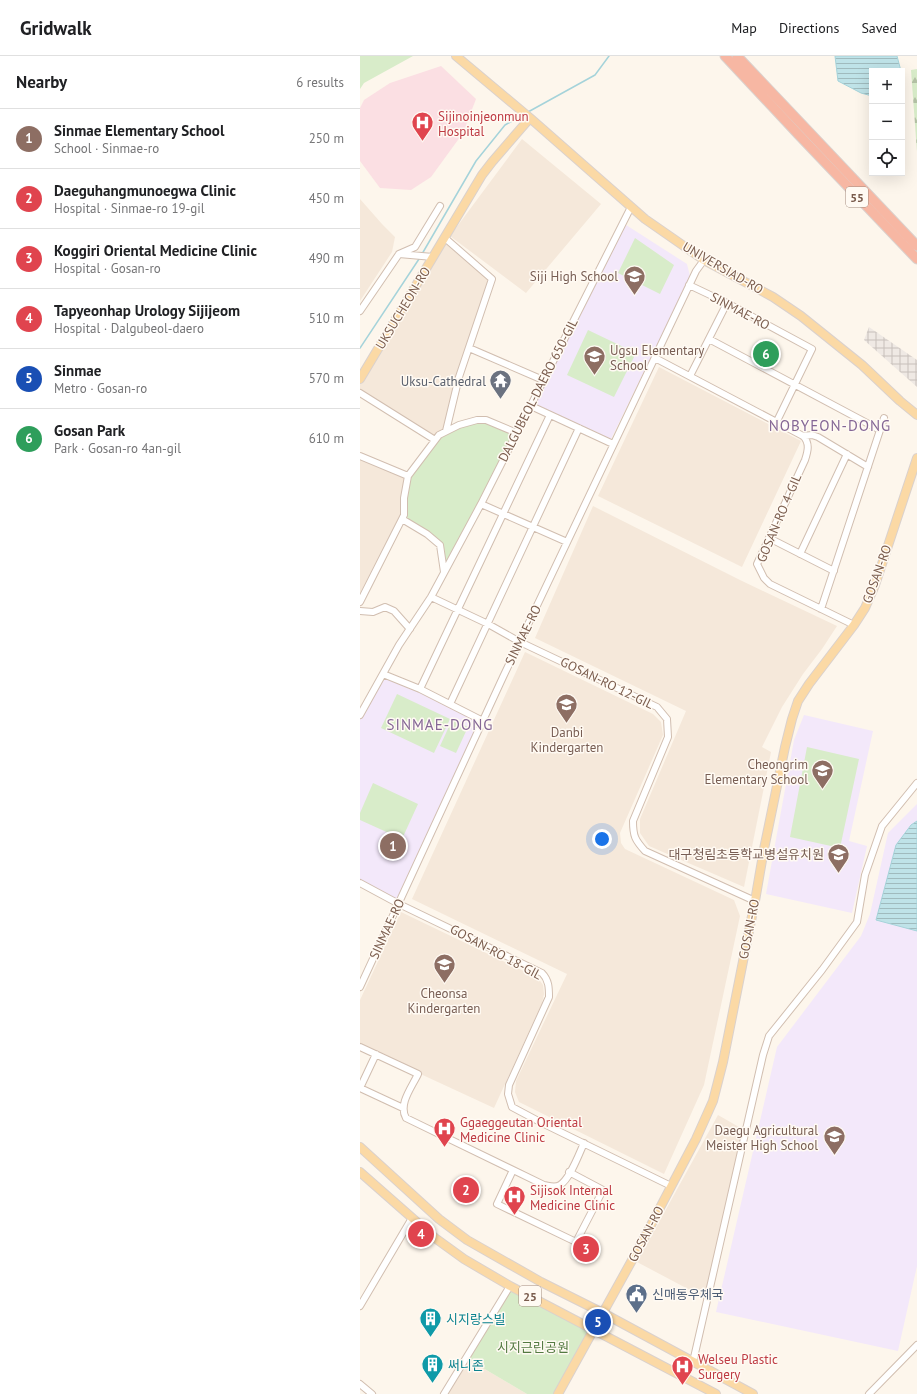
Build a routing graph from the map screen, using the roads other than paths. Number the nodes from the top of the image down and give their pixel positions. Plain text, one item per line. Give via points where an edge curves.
1 (456, 56) edge
2 (726, 56) edge
3 (737, 56) edge
4 (530, 118) junction
5 (440, 206) dead end
6 (631, 207) junction
7 (445, 238) junction
8 (917, 246) edge
9 (399, 254) junction
10 (433, 258) junction
11 (917, 259) edge
12 (704, 260) junction
13 (689, 285) junction
14 (727, 303) junction
15 (360, 311) edge
16 (709, 339) junction
17 (469, 348) junction
18 (655, 358) junction
19 (690, 376) junction
20 (360, 378) edge
21 (543, 380) junction
22 (795, 384) junction
23 (360, 394) edge
24 (530, 406) junction
25 (550, 415) junction
26 (917, 415) edge
27 (884, 418) dead end
28 (777, 422) junction
29 (579, 428) junction
30 (880, 430) junction
31 (446, 431) junction
32 (517, 433) junction
33 (803, 436) junction
34 (435, 440) junction
35 (614, 444) junction
36 (847, 454) junction
37 (360, 456) edge
38 (917, 458) edge
39 (868, 467) junction
40 (408, 476) junction
41 (481, 504) junction
42 (503, 514) junction
43 (402, 519) junction
44 (533, 527) junction
45 (769, 538) junction
46 (567, 542) junction
47 (800, 554) junction
48 (834, 571) junction
49 (444, 572) junction
50 (431, 597) junction
51 (360, 602) edge
52 (821, 609) junction
53 (457, 610) junction
54 (360, 611) edge
55 (488, 624) junction
56 (854, 625) junction
57 (410, 629) junction
58 (520, 642) junction
59 (383, 674) junction
60 (420, 690) junction
61 (450, 704) junction
62 (360, 715) edge
63 (483, 720) junction
64 (917, 783) edge
65 (360, 884) edge
66 (755, 901) junction
67 (399, 904) junction
68 (360, 987) edge
69 (360, 1047) edge
70 (376, 1054) junction
71 (403, 1108) junction
72 (584, 1143) junction
73 (360, 1147) edge
74 (513, 1170) junction
75 (360, 1172) edge
76 (569, 1172) junction
77 (671, 1186) junction
78 (412, 1218) junction
79 (510, 1286) junction
80 (360, 1306) edge
81 (603, 1313) junction
82 (595, 1329) junction
83 (917, 1345) edge
84 (693, 1362) junction
85 (360, 1384) edge
86 (372, 1394) edge
87 (444, 1394) edge
88 (558, 1394) edge
89 (716, 1394) edge
90 (753, 1394) edge
91 (869, 1394) edge

1 - 4 main road, UNIVERSIAD-RO
2 - 11 highway, 55
3 - 8 highway, 55
4 - 6 main road, UNIVERSIAD-RO
4 - 7 main road, UKSUCHEON-RO via 482,175
5 - 9 street via 415,246
6 - 12 main road, UNIVERSIAD-RO
6 - 21 street, DALGUBEOL-DAERO 650-GIL
7 - 10 main road, UKSUCHEON-RO
7 - 17 street via 492,279
9 - 10 street
9 - 15 street
10 - 20 main road, UKSUCHEON-RO
12 - 13 street, SINMAE-RO
12 - 26 main road, UNIVERSIAD-RO via 773,297 801,316 862,365
13 - 14 street, SINMAE-RO
13 - 18 street, SINMAE-RO
14 - 16 street
14 - 22 street, SINMAE-RO via 812,349
16 - 19 street
16 - 22 street
17 - 21 street
17 - 31 street
18 - 19 street
18 - 35 street, SINMAE-RO
19 - 28 street
21 - 24 street, DALGUBEOL-DAERO 650-GIL
22 - 28 street
22 - 30 street
23 - 34 street
24 - 25 street
24 - 32 street, DALGUBEOL-DAERO 650-GIL
25 - 29 street
25 - 42 street
27 - 30 street
28 - 33 street
29 - 35 street
29 - 44 street
30 - 39 street
31 - 32 street via 477,420 486,420
31 - 34 street
32 - 41 street, DALGUBEOL-DAERO 650-GIL
33 - 36 street via 818,437
33 - 45 street, GOSAN-RO 4-GIL via 808,443 807,453
34 - 40 street
35 - 46 street, SINMAE-RO
36 - 39 street
36 - 47 street
37 - 40 street
38 - 56 main road, GOSAN-RO via 870,598
39 - 48 street
40 - 43 street
41 - 42 street
41 - 49 street, DALGUBEOL-DAERO 650-GIL
42 - 44 street
42 - 53 street
43 - 49 street via 440,545
43 - 51 street
44 - 46 street
44 - 55 street
45 - 47 street
45 - 52 street, GOSAN-RO 4-GIL via 757,564 764,578 770,584
46 - 58 street, SINMAE-RO
47 - 48 street
48 - 52 street
49 - 50 street, DALGUBEOL-DAERO 650-GIL
50 - 53 street, GOSAN-RO 12-GIL
50 - 57 street, DALGUBEOL-DAERO 650-GIL
52 - 56 street, GOSAN-RO 4-GIL
53 - 55 street, GOSAN-RO 12-GIL
53 - 60 street
54 - 57 street via 373,612 385,607 394,611
55 - 58 street, GOSAN-RO 12-GIL
55 - 61 street
56 - 66 main road, GOSAN-RO via 798,701 785,747
57 - 59 street, DALGUBEOL-DAERO 650-GIL
58 - 63 street, SINMAE-RO
58 - 66 street, GOSAN-RO 12-GIL via 657,707 667,719 668,737 633,821 633,833 637,843 645,851
59 - 60 street
59 - 62 street, DALGUBEOL-DAERO 650-GIL
60 - 61 street
61 - 63 street
63 - 67 street, SINMAE-RO
64 - 84 street via 882,826 866,875 857,922 769,1036
65 - 67 street
66 - 77 main road, GOSAN-RO via 713,1101
67 - 68 street, SINMAE-RO
67 - 72 street, GOSAN-RO 18-GIL via 546,977 549,997 509,1086 508,1094 512,1107
69 - 70 street
70 - 71 street via 418,1074
70 - 71 street via 360,1088
71 - 74 street via 406,1118
72 - 76 street
72 - 77 street, GOSAN-RO 18-GIL
73 - 81 main road, 25 via 434,1214 467,1240 541,1282
74 - 76 street via 553,1187 566,1180
74 - 76 street via 497,1204 576,1242 603,1190
75 - 78 main road, 25
77 - 81 main road, GOSAN-RO
78 - 79 main road, 25 via 464,1259
78 - 80 street
79 - 82 main road, 25
79 - 87 street
81 - 82 main road, GOSAN-RO
81 - 84 main road
82 - 88 main road, GOSAN-RO
82 - 89 main road, 25
83 - 91 street
84 - 90 main road
85 - 86 street

